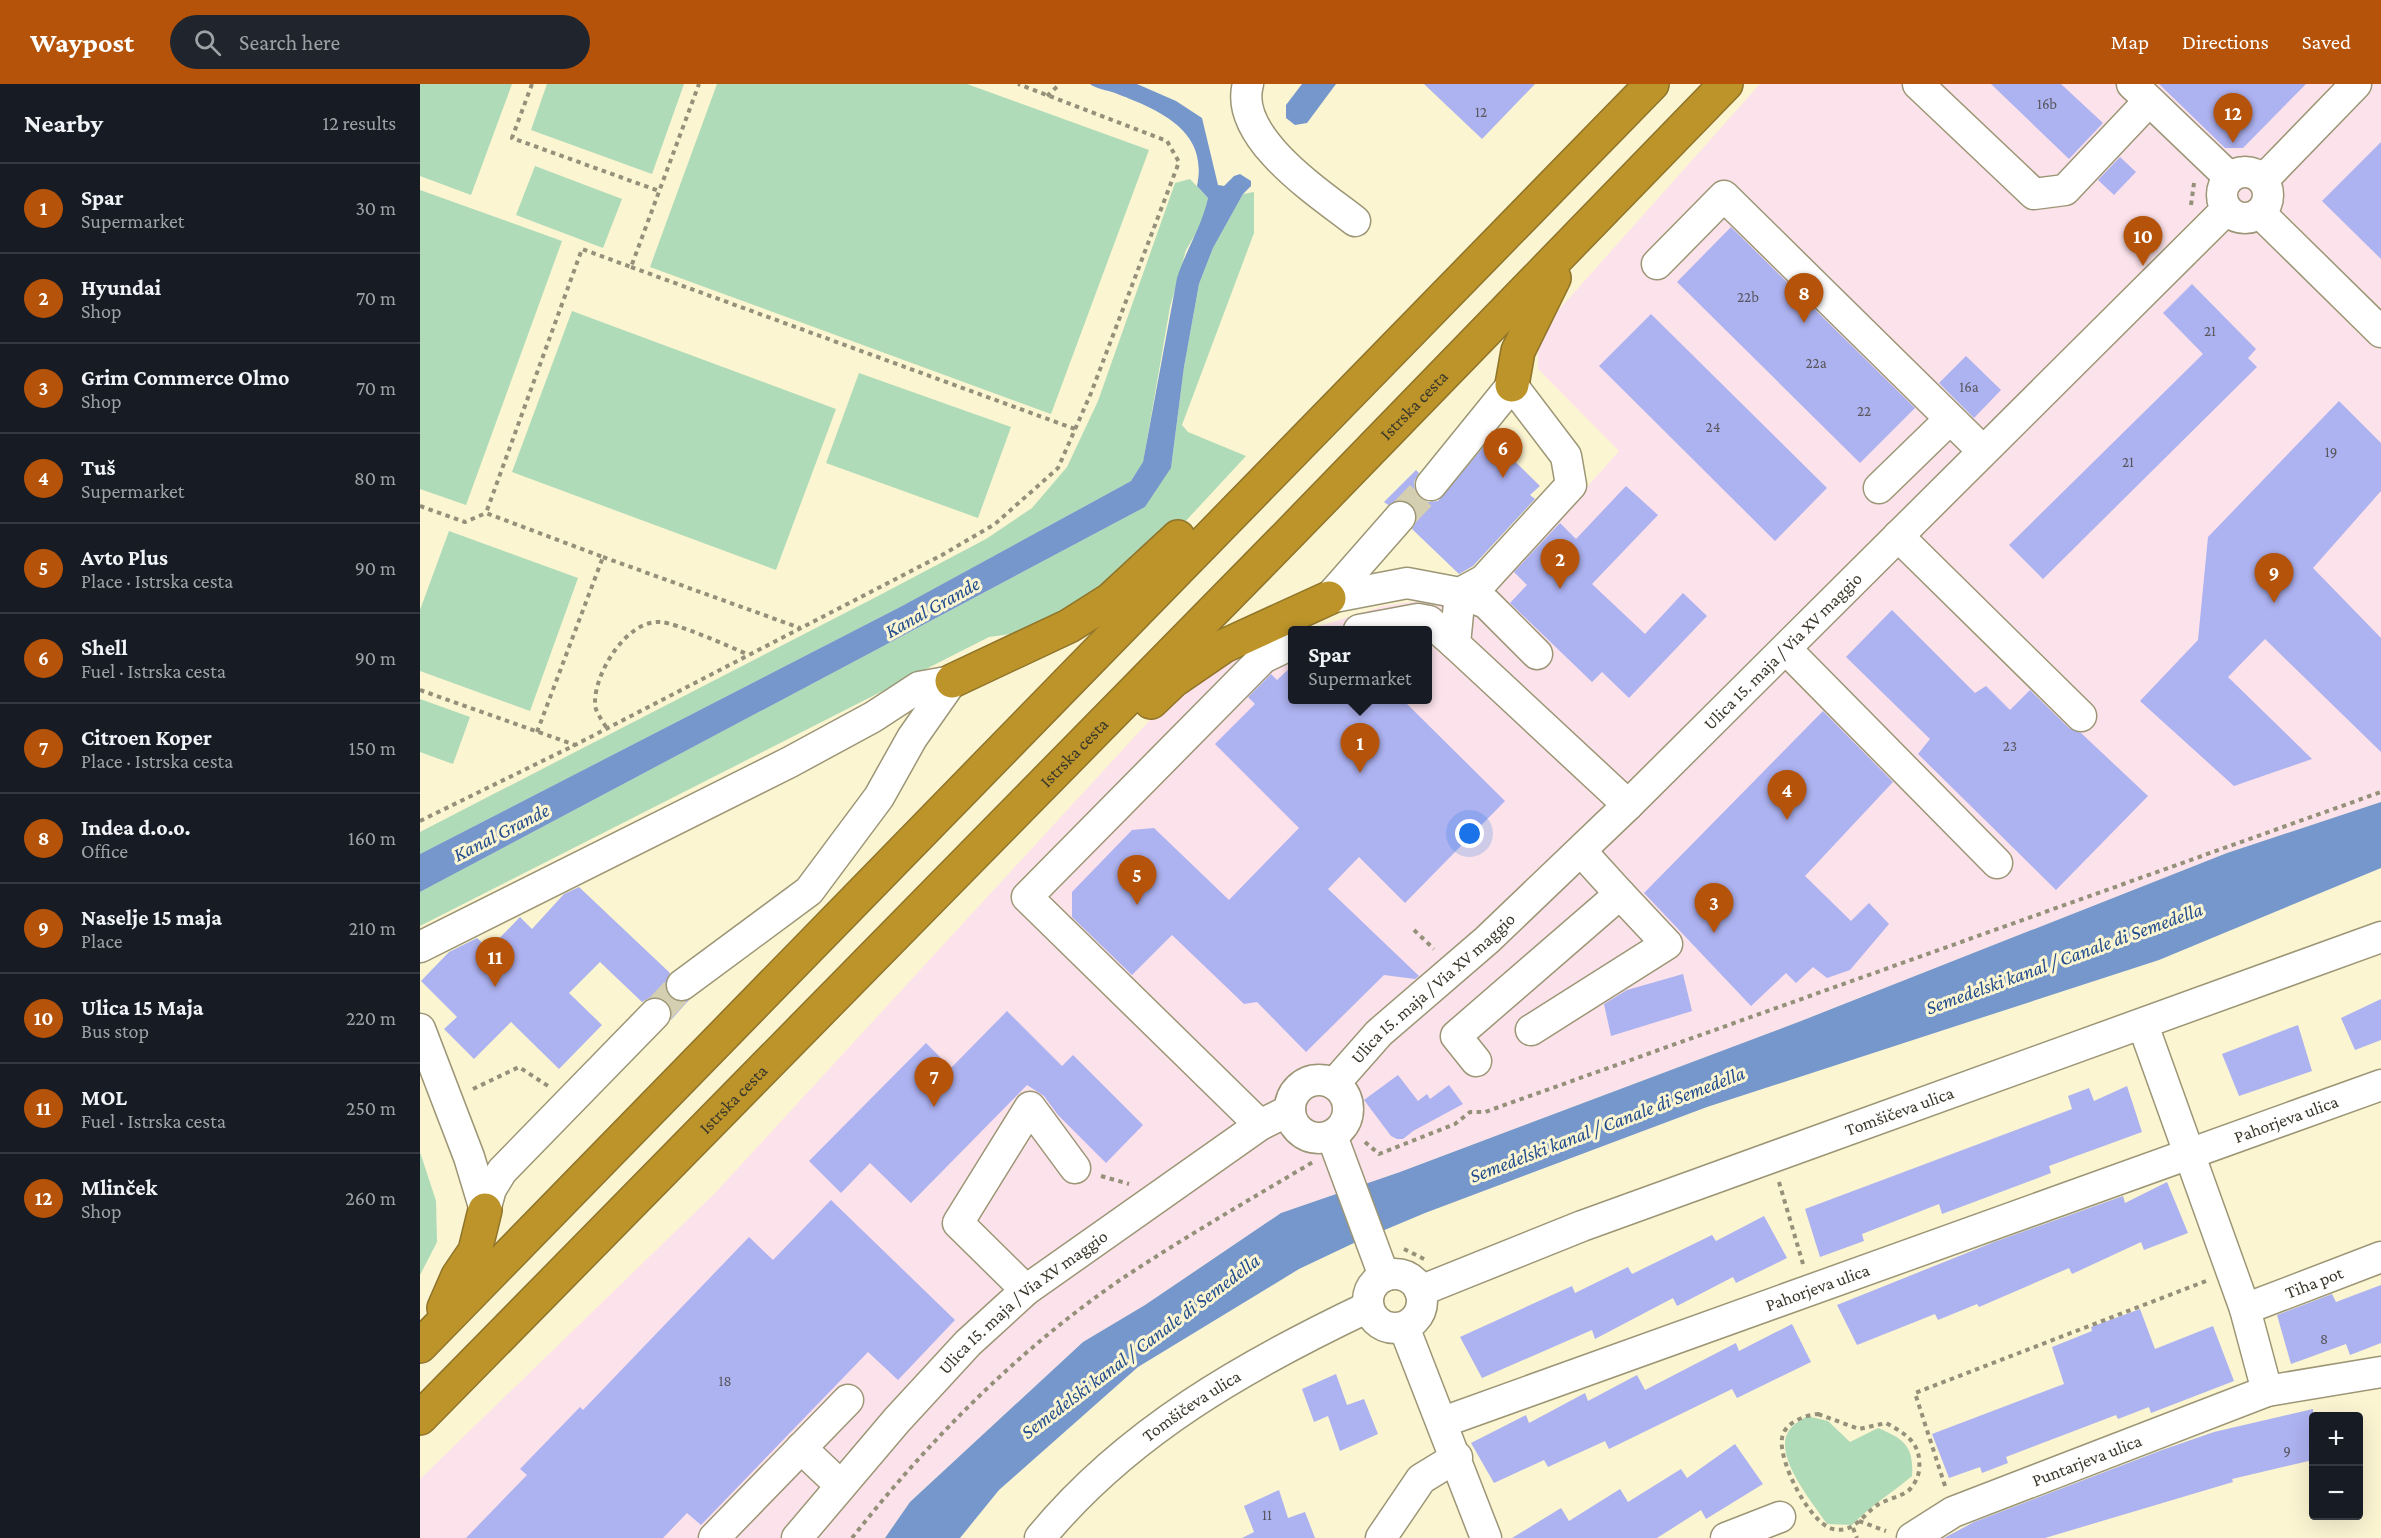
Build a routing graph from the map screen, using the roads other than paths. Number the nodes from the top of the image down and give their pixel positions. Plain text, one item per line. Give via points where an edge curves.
1 (1248, 84) edge
2 (1653, 84) edge
3 (1726, 84) edge
4 (1918, 84) edge
5 (2356, 84) edge
6 (2141, 93) edge
7 (2229, 177) junction
8 (2263, 180) junction
9 (2226, 210) junction
10 (2260, 213) junction
11 (1355, 221) dead end
12 (1576, 240) junction
13 (1657, 264) dead end
14 (2381, 332) edge
15 (1512, 385) junction
16 (1950, 418) junction
17 (1983, 452) junction
18 (1431, 485) tunnel mouth
19 (1879, 488) dead end
20 (1244, 502) junction
21 (1400, 517) tunnel mouth
22 (1898, 537) junction
23 (1461, 593) junction
24 (1329, 598) junction
25 (1382, 626) edge
26 (1455, 644) junction
27 (1288, 646) edge
28 (1786, 649) junction
29 (1538, 654) dead end
30 (952, 681) junction
31 (2081, 716) dead end
32 (1064, 763) junction
33 (1628, 805) junction
34 (1581, 851) junction
35 (1997, 863) dead end
36 (1620, 894) junction
37 (2381, 937) edge
38 (420, 946) edge
39 (682, 985) tunnel mouth
40 (655, 1014) tunnel mouth
41 (2143, 1025) junction
42 (420, 1029) edge
43 (1530, 1030) dead end
44 (1476, 1062) dead end
45 (1334, 1084) junction
46 (2381, 1085) edge
47 (1290, 1110) junction
48 (1260, 1125) junction
49 (1337, 1150) junction
50 (2192, 1155) junction
51 (1075, 1168) road end
52 (485, 1210) junction
53 (2381, 1257) edge
54 (1384, 1276) junction
55 (1026, 1290) junction
56 (1420, 1291) junction
57 (1368, 1307) junction
58 (2245, 1309) junction
59 (1404, 1327) junction
60 (426, 1340) edge
61 (2381, 1372) edge
62 (2267, 1391) junction
63 (848, 1400) dead end
64 (420, 1419) edge
65 (1443, 1422) junction
66 (801, 1448) junction
67 (1457, 1457) junction
68 (840, 1485) junction
69 (1780, 1517) dead end
70 (1904, 1536) edge
71 (714, 1538) edge
72 (797, 1538) edge
73 (1041, 1538) edge
74 (1381, 1538) edge
75 (1486, 1538) edge
76 (1726, 1538) edge

1 - 11 street via 1247,114 1266,144
2 - 20 highway
3 - 12 highway, Istrska cesta
4 - 6 street via 2034,194 2065,190
5 - 8 street
6 - 7 street
7 - 8 street via 2247,171
7 - 9 street via 2221,193
8 - 10 street via 2268,197
9 - 10 street via 2239,218
9 - 17 street, Ulica 15. maja / Via XV maggio
10 - 14 street
12 - 15 highway via 1529,324 1518,351
12 - 32 highway, Istrska cesta
13 - 16 street via 1724,196
15 - 18 street
15 - 23 street via 1566,456 1571,485 1484,580
16 - 17 street
16 - 19 street
17 - 22 street, Ulica 15. maja / Via XV maggio
20 - 30 highway via 1203,513 1110,600 1069,626
20 - 60 highway
21 - 24 street
22 - 28 street, Ulica 15. maja / Via XV maggio
22 - 31 street
23 - 24 street via 1407,583
23 - 26 street
23 - 29 street via 1486,603
24 - 32 highway via 1224,646 1173,681 1126,726
25 - 26 street via 1418,619 1429,621
26 - 33 street
27 - 48 street via 1263,658 1027,897
28 - 33 street, Ulica 15. maja / Via XV maggio
28 - 35 street
30 - 38 street via 919,687 790,762
30 - 39 street via 912,738 879,797 809,891
32 - 64 highway, Istrska cesta
33 - 34 street, Ulica 15. maja / Via XV maggio
34 - 36 street
34 - 45 street, Ulica 15. maja / Via XV maggio via 1487,940 1378,1033
36 - 43 street via 1667,944
36 - 44 street via 1456,1036
37 - 41 street, Tomšičeva ulica
40 - 52 street via 502,1171
41 - 50 street
41 - 56 street, Tomšičeva ulica via 1582,1226
42 - 52 street
45 - 47 street via 1314,1080 1304,1084 1296,1091
45 - 49 street via 1348,1111
46 - 50 street, Pahorjeva ulica
47 - 48 street, Ulica 15. maja / Via XV maggio
47 - 49 street via 1304,1134 1322,1138
48 - 55 street, Ulica 15. maja / Via XV maggio
49 - 54 street via 1385,1243
50 - 58 street
50 - 65 street, Pahorjeva ulica
51 - 55 street via 1030,1107 958,1223
52 - 60 highway via 475,1251 458,1275
53 - 58 street, Tiha pot
54 - 56 street via 1405,1276
54 - 57 street via 1370,1289
55 - 68 street, Ulica 15. maja / Via XV maggio via 968,1343
56 - 59 street via 1418,1316
57 - 59 street via 1377,1323 1395,1329
57 - 73 street, Tomšičeva ulica via 1308,1335 1170,1417 1077,1496
58 - 62 street
59 - 65 street
61 - 62 street, Puntarjeva ulica
62 - 70 street, Puntarjeva ulica via 1953,1512
63 - 66 street
65 - 67 street
66 - 68 street
66 - 71 street
67 - 74 street via 1421,1479
67 - 75 street
68 - 72 street, Ulica 15. maja / Via XV maggio
69 - 76 street

